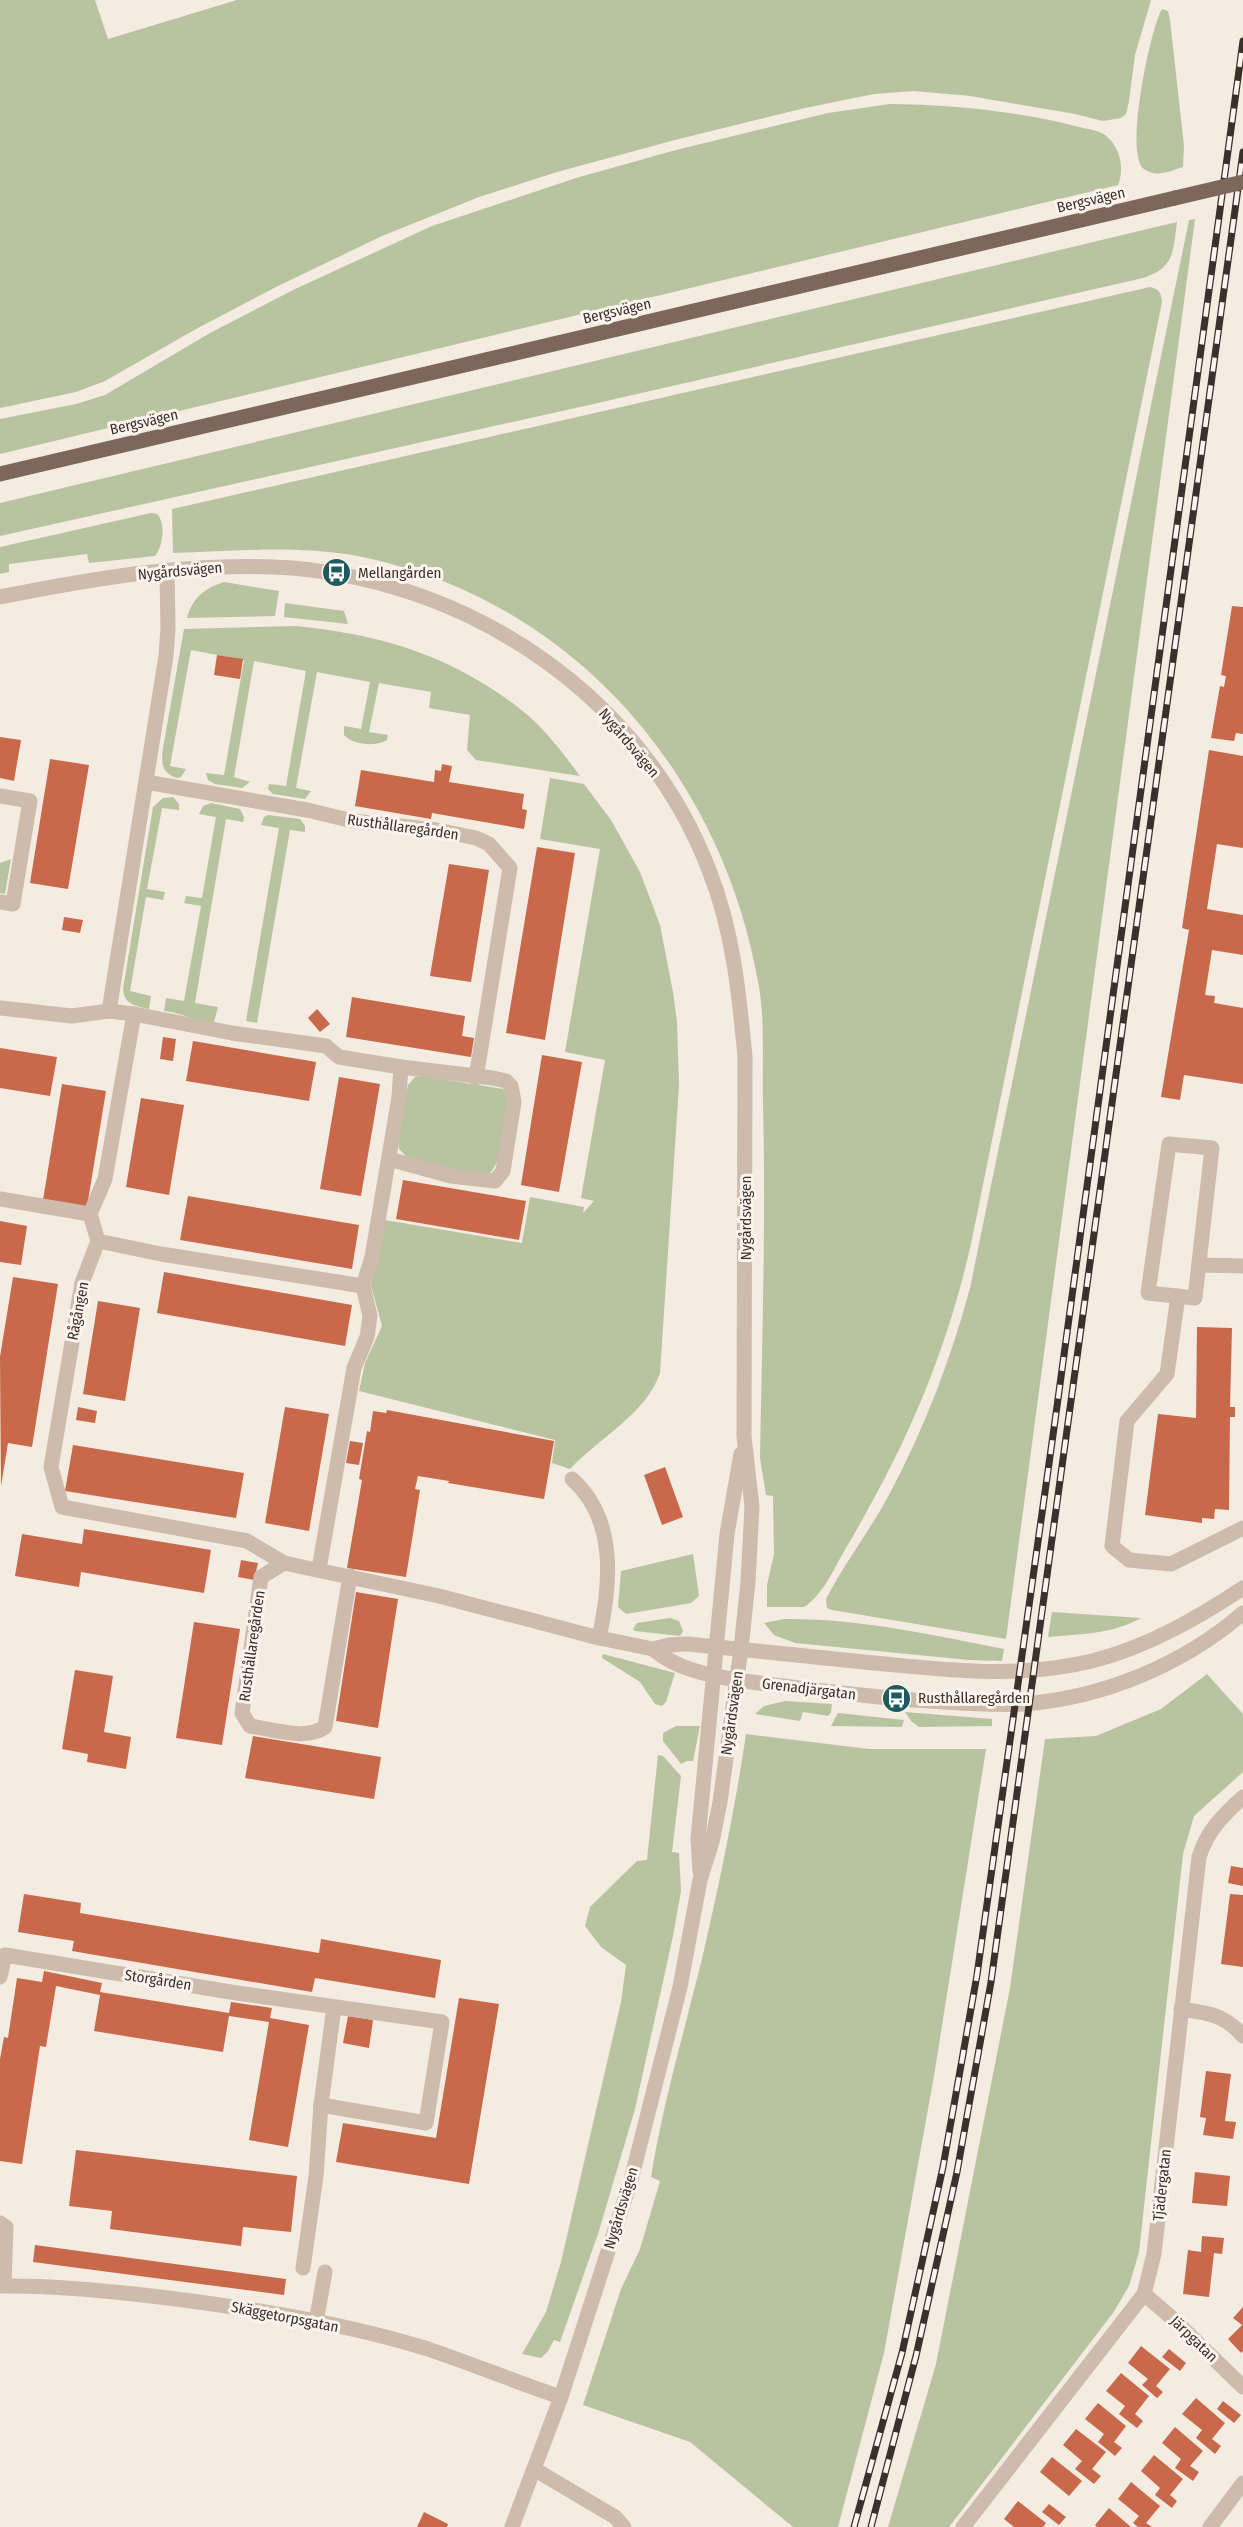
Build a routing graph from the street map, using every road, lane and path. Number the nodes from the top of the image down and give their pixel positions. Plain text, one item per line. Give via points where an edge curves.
1 (1243, 182) edge
2 (0, 474) edge
3 (167, 572) junction
4 (0, 597) edge
5 (146, 782) junction
6 (0, 796) edge
7 (0, 902) edge
8 (0, 1008) edge
9 (109, 1011) junction
10 (134, 1014) junction
11 (401, 1067) junction
12 (476, 1078) junction
13 (389, 1159) junction
14 (0, 1199) edge
15 (90, 1214) junction
16 (98, 1241) junction
17 (1199, 1265) junction
18 (1243, 1266) edge
19 (363, 1286) junction
20 (1178, 1296) junction
21 (744, 1436) junction
22 (572, 1479) dead end
23 (1243, 1528) edge
24 (284, 1563) junction
25 (319, 1569) junction
26 (350, 1576) junction
27 (1243, 1588) edge
28 (1243, 1612) edge
29 (599, 1638) junction
30 (716, 1647) junction
31 (653, 1649) junction
32 (741, 1649) junction
33 (713, 1676) junction
34 (737, 1680) junction
35 (1243, 1797) edge
36 (700, 1880) junction
37 (0, 1977) edge
38 (334, 2007) junction
39 (1181, 2008) junction
40 (1243, 2036) edge
41 (321, 2105) junction
42 (3, 2225) edge
43 (303, 2268) dead end
44 (325, 2272) dead end
45 (2, 2285) edge
46 (1143, 2294) junction
47 (316, 2322) junction
48 (1243, 2387) edge
49 (561, 2397) junction
50 (534, 2469) junction
51 (1243, 2483) edge
52 (512, 2527) edge
53 (624, 2527) edge
54 (963, 2527) edge
55 (1210, 2527) edge

1 - 2 main road, Bergsvägen, bridge
3 - 4 street, Nygårdsvägen
3 - 5 street via 166,656
3 - 21 street, Nygårdsvägen via 223,567 291,568 345,575 428,597 478,619 567,675 648,761 709,869 728,932 740,995 747,1141
5 - 9 street
5 - 12 street, Rusthållaregården via 352,821 437,830 489,844 510,868
6 - 7 street via 30,801 13,904
8 - 9 street via 72,1016
9 - 10 street
10 - 11 street via 326,1046 339,1057
10 - 15 street via 105,1179
11 - 12 street
11 - 13 street
12 - 13 street via 506,1081 514,1092 507,1153 503,1171 495,1181 451,1176
13 - 19 street via 372,1257
14 - 15 street
15 - 16 street
16 - 19 street
16 - 24 street, Rågången via 82,1283 51,1467 62,1507 248,1541
17 - 18 street
17 - 20 street via 1195,1298
17 - 20 street via 1212,1148 1168,1144 1149,1293
19 - 25 street via 370,1316 367,1337 354,1368
20 - 23 street via 1167,1374 1127,1421 1112,1546 1129,1560 1170,1564
21 - 30 street, Nygårdsvägen via 727,1534
21 - 32 street, Nygårdsvägen via 752,1507
22 - 29 street via 583,1488 596,1511 607,1547 607,1588
24 - 25 street
24 - 26 street, Rusthållaregården via 261,1577 242,1713 250,1726 297,1733 316,1733 325,1726
25 - 26 street
26 - 29 street
27 - 32 street, Grenadjärgatan via 1189,1623 1145,1644 1092,1661 1041,1670 977,1673
28 - 34 street, Grenadjärgatan via 1222,1631 1170,1662 1119,1684 1054,1700 981,1705 834,1693
29 - 31 street
30 - 31 street via 669,1645
30 - 32 street, Grenadjärgatan
30 - 33 street, Nygårdsvägen
31 - 33 street via 672,1662
32 - 34 street, Nygårdsvägen
33 - 34 street, Grenadjärgatan
33 - 36 street, Nygårdsvägen via 698,1839
34 - 36 street, Nygårdsvägen via 720,1802
35 - 39 street, Tjädergatan via 1220,1818 1198,1857
36 - 49 street, Nygårdsvägen via 680,1988 631,2180
37 - 38 street, Storgården via 4,1955
38 - 41 street
38 - 41 street, Storgården via 442,2022 426,2123
39 - 40 street via 1226,2019
39 - 46 street, Tjädergatan via 1154,2254
41 - 43 street
42 - 45 street
44 - 47 street
45 - 47 street, Skäggetorpsgatan via 120,2292 232,2306
46 - 48 street, Järpgatan
46 - 54 street, Tjädergatan
47 - 49 street, Skäggetorpsgatan via 428,2350
49 - 50 street, Nygårdsvägen
50 - 52 street, Nygårdsvägen
50 - 53 street via 615,2517
51 - 55 street

